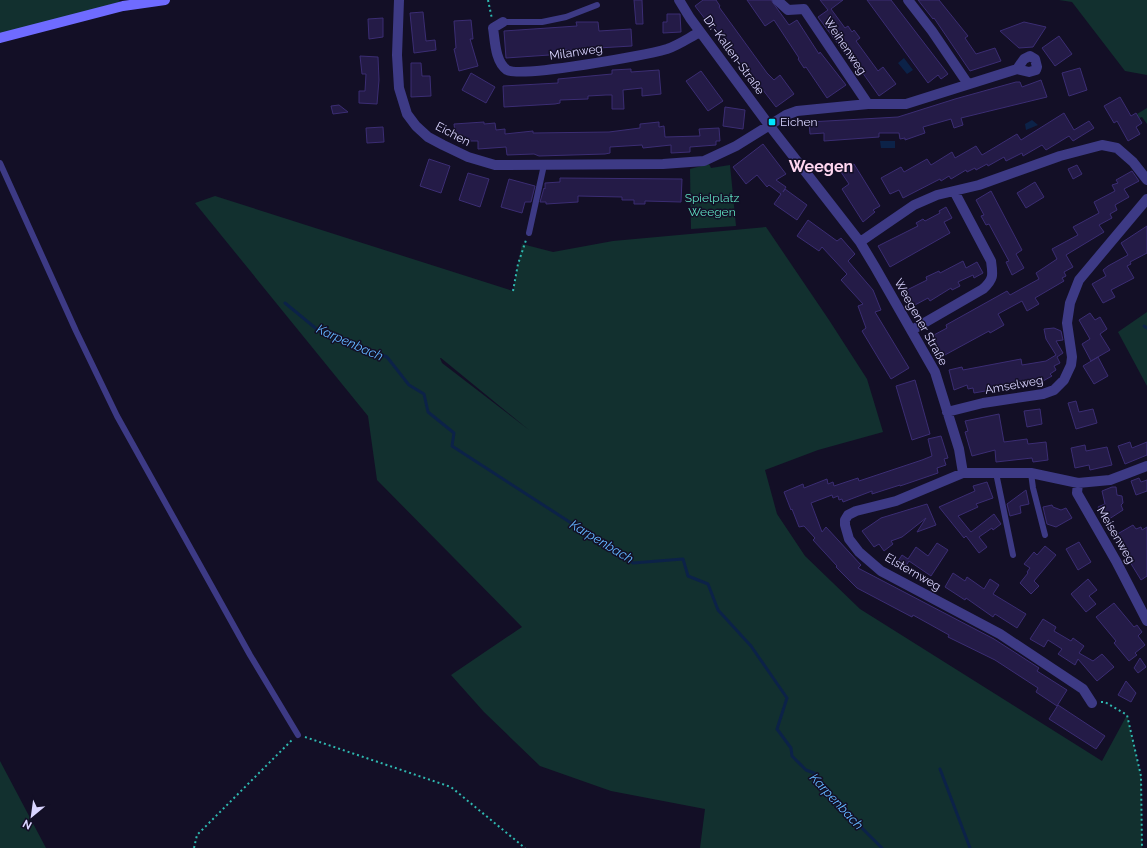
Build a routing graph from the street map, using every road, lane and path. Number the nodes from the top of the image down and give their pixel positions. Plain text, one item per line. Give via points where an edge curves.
1 (165, 0) edge
2 (399, 0) edge
3 (488, 0) edge
4 (679, 0) edge
5 (778, 0) edge
6 (908, 0) edge
7 (597, 5) dead end
8 (503, 22) joint
9 (493, 28) junction
10 (700, 32) junction
11 (0, 38) edge
12 (1017, 69) dead end
13 (968, 84) junction
14 (868, 104) junction
15 (768, 125) junction
16 (0, 163) edge
17 (544, 166) junction
18 (1147, 180) edge
19 (954, 191) junction
20 (1147, 199) edge
21 (529, 233) joint
22 (860, 242) junction
23 (513, 291) dead end
24 (912, 330) junction
25 (947, 412) junction
26 (1147, 466) edge
27 (963, 473) junction
28 (996, 473) junction
29 (1031, 473) junction
30 (1078, 483) junction
31 (1045, 535) dead end
32 (1012, 555) dead end
33 (1147, 621) edge
34 (1092, 703) joint
35 (298, 735) junction
36 (194, 848) edge
37 (525, 848) edge
38 (1142, 848) edge

1 - 11 street via 123,6
2 - 17 street, Eichen via 399,88 408,114 416,126 428,137 468,157 495,165
3 - 9 path
4 - 10 street, Dr.-Kallen-Straße
5 - 14 street, Weihenweg via 788,10 804,8
6 - 13 street
7 - 8 lane via 566,17 542,22
8 - 9 street
9 - 10 street, Milanweg via 500,62 506,69 518,73 584,65 669,48
10 - 15 street, Dr.-Kallen-Straße
12 - 13 street
13 - 14 street via 906,104
14 - 15 street via 797,111
15 - 17 street, Eichen via 736,146 704,161
15 - 22 street, Weegener Straße
16 - 35 lane via 117,416 250,655
17 - 21 lane
18 - 19 street via 1133,162 1117,148 1102,145
19 - 22 street via 914,205
19 - 24 street via 991,261 991,282
20 - 25 street, Amselweg via 1079,280 1070,303 1067,323 1072,357 1064,380 1054,390 1043,394 983,403
21 - 23 path via 518,264
22 - 24 street, Weegener Straße
24 - 25 street, Weegener Straße via 935,372
25 - 27 street, Weegener Straße via 959,449
26 - 30 street via 1110,480
27 - 28 street
27 - 34 street, Elsternweg via 896,501 848,515 845,525 850,539 859,552 880,571 1000,634 1083,689
28 - 29 street
28 - 32 lane
29 - 30 street
29 - 31 lane
30 - 33 street, Meisenweg via 1077,493
34 - 38 path via 1105,702 1127,715 1142,776
35 - 36 path via 197,835
35 - 37 path via 451,787

